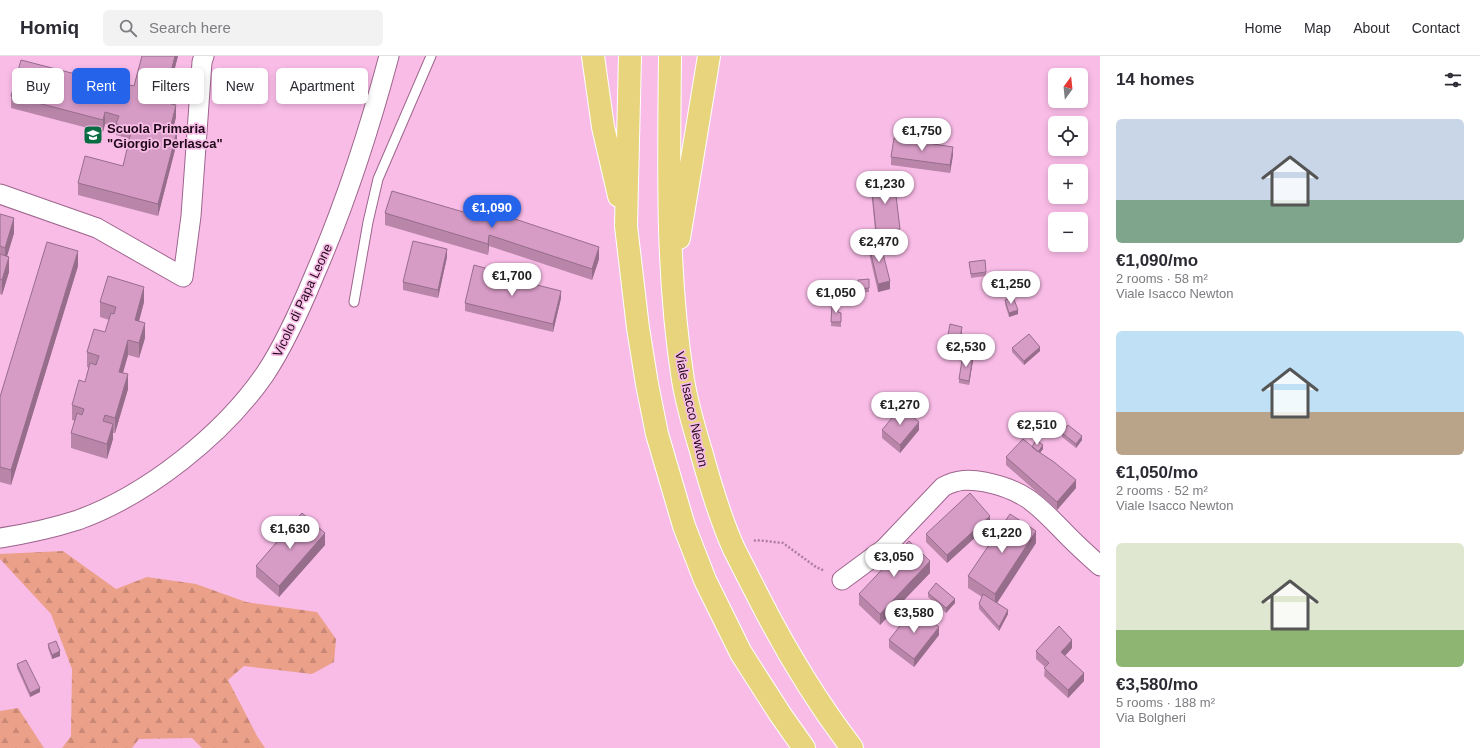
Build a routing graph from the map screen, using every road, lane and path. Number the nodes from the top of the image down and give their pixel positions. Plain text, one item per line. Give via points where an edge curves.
1 (204, 56) edge
2 (389, 56) edge
3 (430, 56) edge
4 (593, 56) edge
5 (630, 56) edge
6 (670, 56) edge
7 (709, 56) edge
8 (0, 194) edge
9 (626, 226) junction
10 (672, 279) junction
11 (354, 302) dead end
12 (0, 538) edge
13 (754, 541) dead end
14 (1100, 566) edge
15 (842, 580) joint
16 (804, 748) edge
17 (852, 748) edge

1 - 8 street via 183,277 97,228
2 - 12 street, Vicolo di Papa Leone via 375,111 329,242 285,339 252,390 224,423 197,448 166,472 121,500 68,523
3 - 11 lane via 378,179
4 - 9 highway via 603,127
5 - 9 highway
6 - 10 highway, Viale Isacco Newton via 668,203
7 - 10 highway
9 - 16 highway via 647,384 657,434 684,526 705,580 740,653
10 - 17 highway, Viale Isacco Newton via 677,334 693,424 723,520 734,548 800,674
13 - 15 path via 783,543 816,567
14 - 15 street via 1028,498 998,484 967,480 955,481 943,487 884,549

